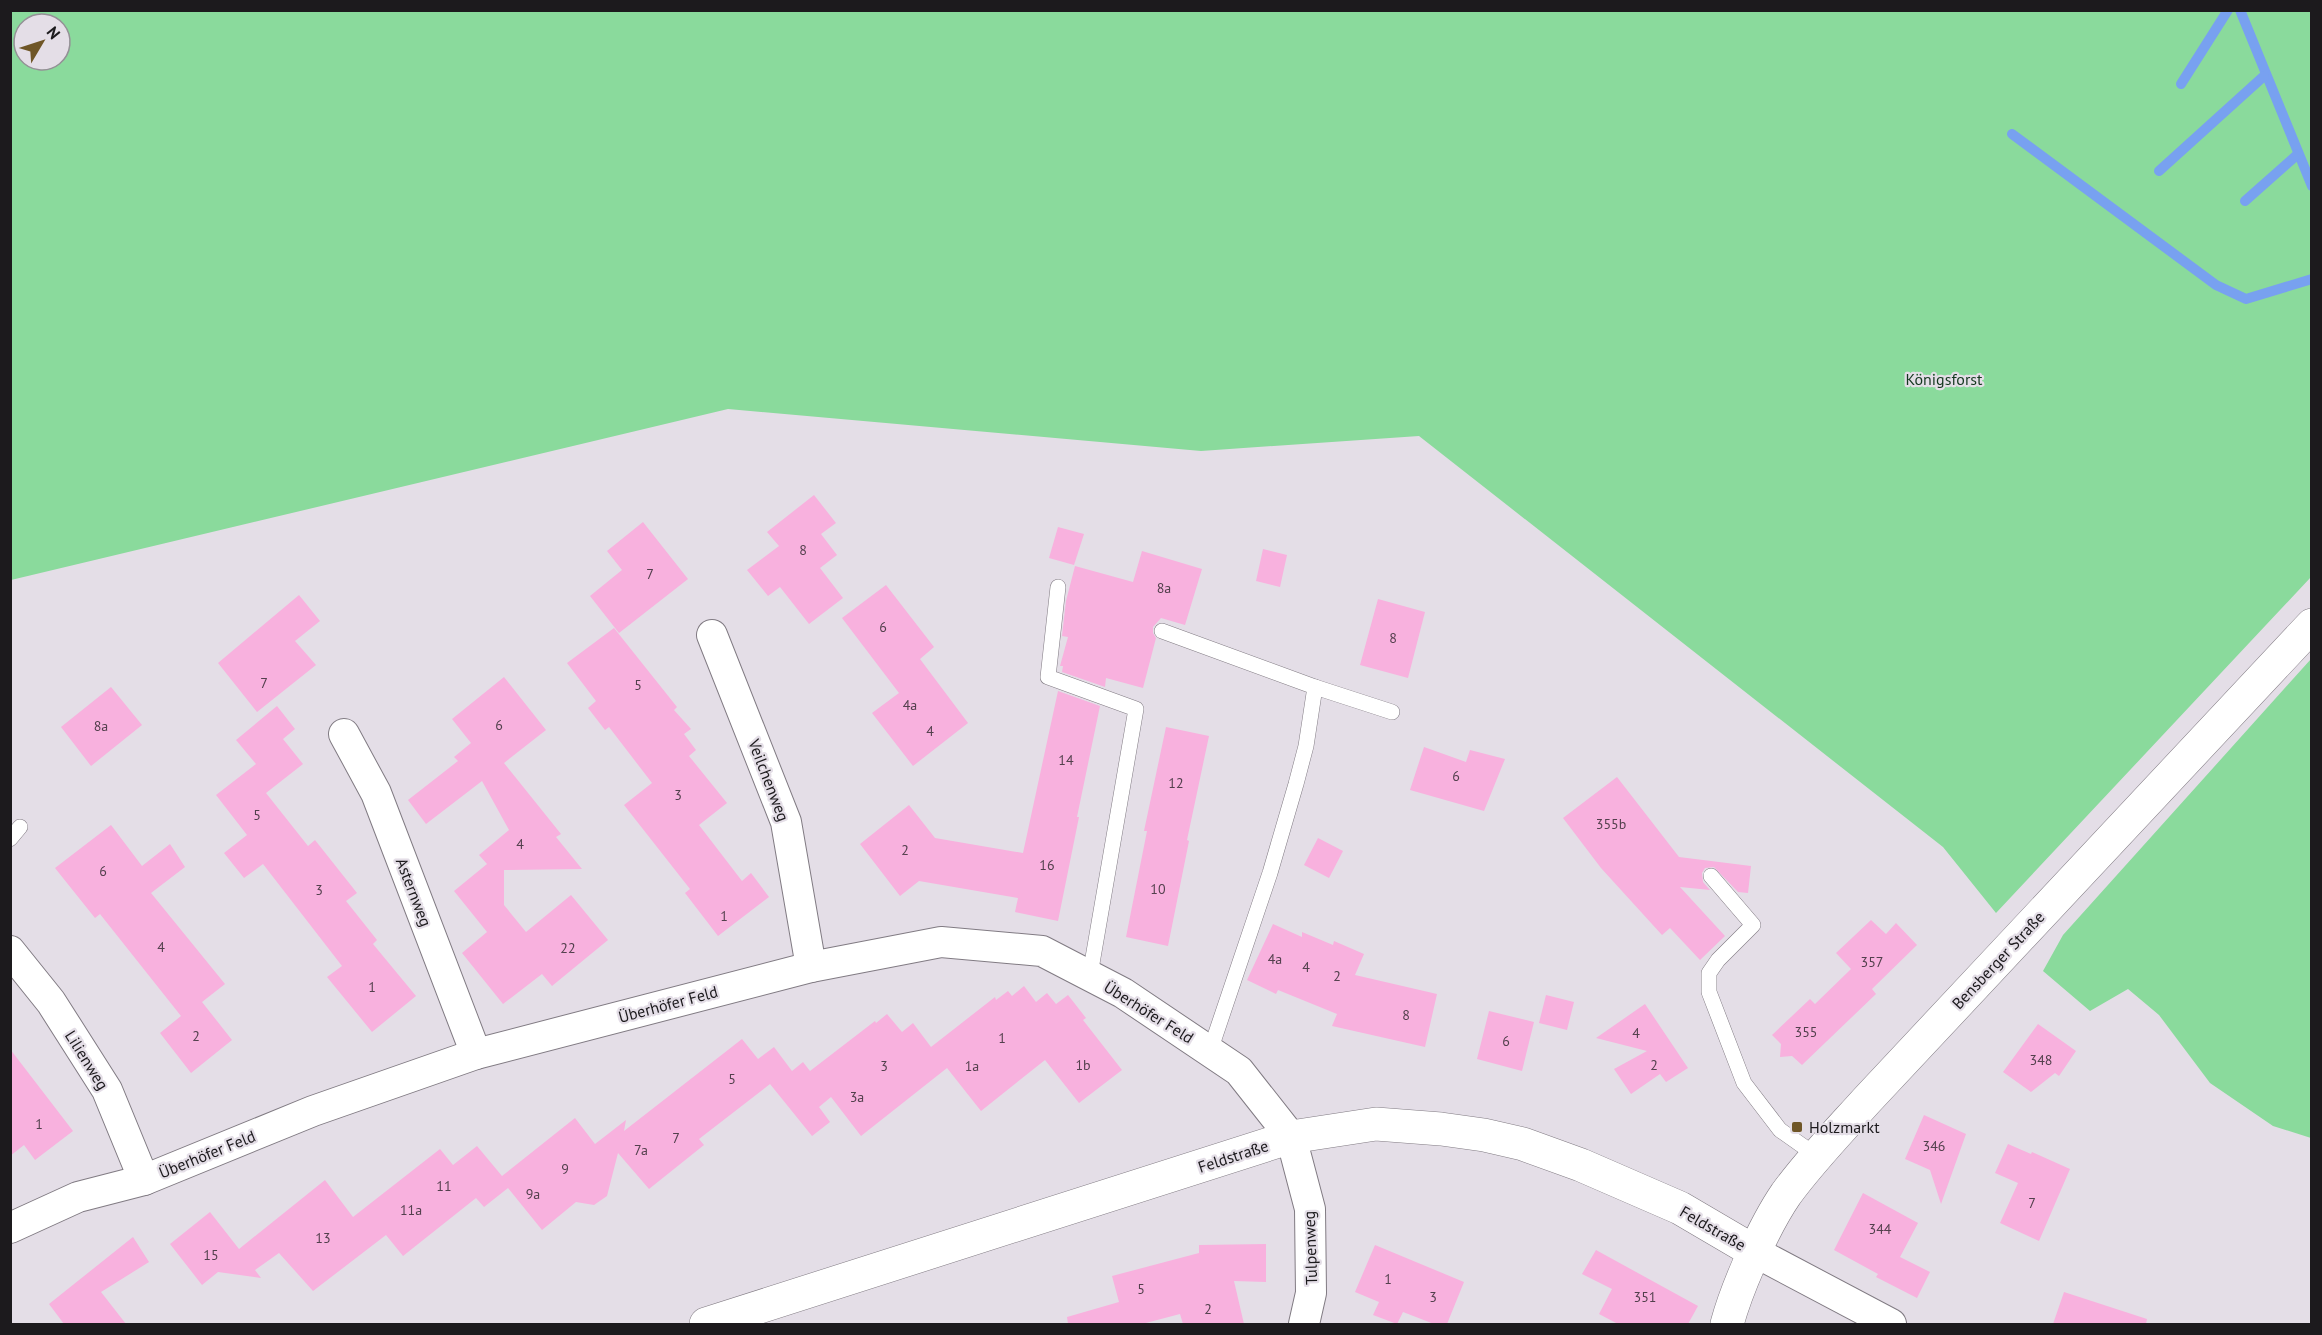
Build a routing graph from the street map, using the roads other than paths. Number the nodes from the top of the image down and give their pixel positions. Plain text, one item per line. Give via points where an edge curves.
1 (1058, 586) dead end
2 (2312, 625) edge
3 (1162, 631) dead end
4 (712, 635) dead end
5 (1315, 687) junction
6 (1392, 712) dead end
7 (344, 734) dead end
8 (1711, 876) dead end
9 (10, 951) edge
10 (811, 967) junction
11 (1090, 975) junction
12 (1210, 1051) junction
13 (476, 1054) junction
14 (1291, 1137) junction
15 (1817, 1156) junction
16 (144, 1180) junction
17 (10, 1228) edge
18 (1755, 1252) junction
19 (1876, 1321) edge
20 (706, 1324) edge
21 (1304, 1324) edge
22 (1727, 1324) edge

1 - 11 lane via 1048,677 1136,709
2 - 15 main road, Bensberger Straße
3 - 5 lane
4 - 10 street, Veilchenweg via 786,822
5 - 6 lane
5 - 12 lane via 1296,784
7 - 13 street, Asternweg via 376,793
8 - 15 lane via 1753,925 1709,973 1709,992 1744,1083 1780,1130
9 - 16 street, Lilienweg via 51,1002 107,1090
10 - 11 street, Überhöfer Feld via 941,942 1042,951
10 - 13 street, Überhöfer Feld
11 - 12 street, Überhöfer Feld
12 - 14 street, Überhöfer Feld via 1239,1071
13 - 16 street, Überhöfer Feld via 313,1111
14 - 18 main road, Feldstraße via 1376,1124 1441,1129 1523,1144 1680,1208
14 - 20 main road, Feldstraße
14 - 21 street, Tulpenweg via 1310,1209 1311,1293
15 - 18 main road, Bensberger Straße via 1785,1195
16 - 17 street, Überhöfer Feld via 78,1197
18 - 19 street
18 - 22 main road, Bensberger Straße

